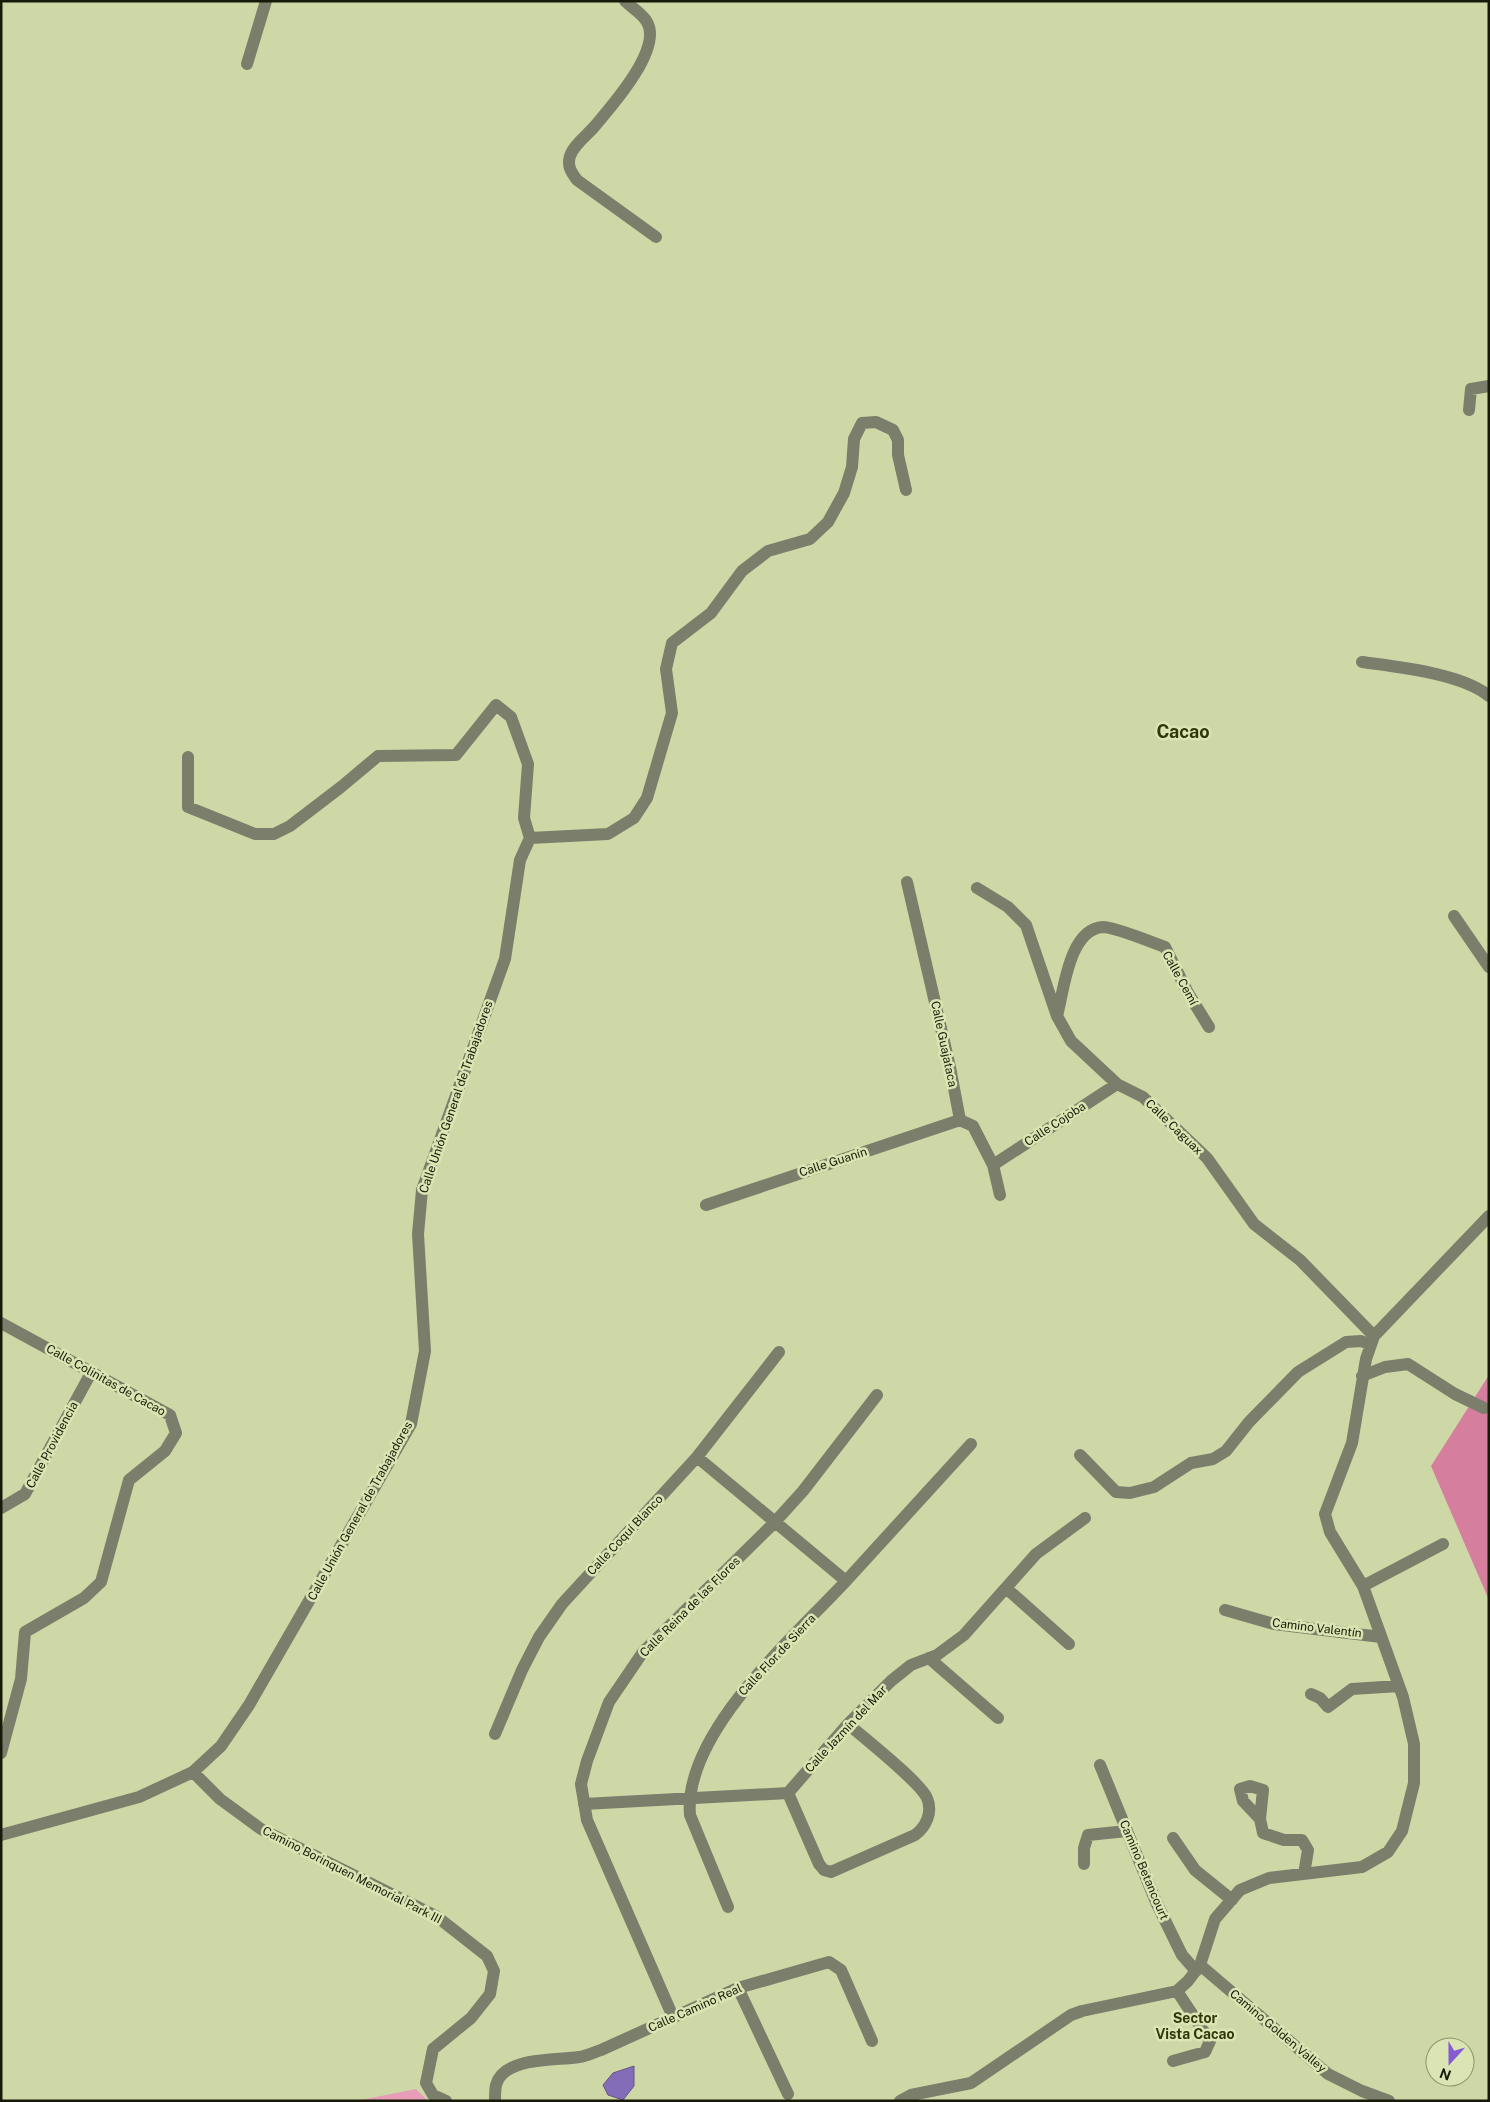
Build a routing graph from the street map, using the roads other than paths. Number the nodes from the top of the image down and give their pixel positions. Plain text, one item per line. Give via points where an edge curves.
1 (266, 1) edge
2 (625, 1) edge
3 (247, 64) dead end
4 (656, 237) dead end
5 (1489, 386) edge
6 (1469, 410) dead end
7 (906, 490) dead end
8 (1362, 662) dead end
9 (1489, 696) edge
10 (188, 757) dead end
11 (530, 838) junction
12 (907, 882) dead end
13 (977, 888) dead end
14 (1454, 916) dead end
15 (1489, 967) edge
16 (1057, 1016) junction
17 (1209, 1027) dead end
18 (1117, 1084) junction
19 (960, 1120) junction
20 (993, 1165) junction
21 (1000, 1195) dead end
22 (706, 1204) dead end
23 (1489, 1216) edge
24 (1, 1323) edge
25 (1373, 1341) junction
26 (779, 1352) dead end
27 (92, 1371) junction
28 (1362, 1376) junction
29 (877, 1395) dead end
30 (1484, 1408) dead end
31 (972, 1444) dead end
32 (1080, 1455) dead end
33 (696, 1457) junction
34 (1, 1508) edge
35 (1085, 1518) dead end
36 (774, 1523) junction
37 (1443, 1544) dead end
38 (846, 1581) junction
39 (1363, 1586) junction
40 (1006, 1588) junction
41 (1225, 1610) dead end
42 (1381, 1637) junction
43 (1069, 1644) dead end
44 (929, 1658) junction
45 (1399, 1686) junction
46 (1311, 1694) dead end
47 (998, 1718) dead end
48 (848, 1724) junction
49 (495, 1734) dead end
50 (1, 1753) edge
51 (1100, 1765) dead end
52 (193, 1772) junction
53 (788, 1793) junction
54 (689, 1800) junction
55 (584, 1804) junction
56 (1260, 1819) dead end
57 (1127, 1831) junction
58 (1, 1835) edge
59 (1173, 1838) dead end
60 (1084, 1864) dead end
61 (1304, 1874) junction
62 (1232, 1900) junction
63 (728, 1907) dead end
64 (1198, 1968) junction
65 (738, 1988) junction
66 (1177, 1991) junction
67 (672, 2018) junction
68 (872, 2041) dead end
69 (1173, 2061) dead end
70 (788, 2094) dead end
71 (446, 2101) edge
72 (495, 2101) edge
73 (900, 2101) edge
74 (1389, 2101) edge

1 - 3 street
2 - 4 street via 647,22 650,34 648,48 638,70 603,117 570,153 570,171 577,180
5 - 6 street via 1471,389
7 - 11 street via 898,440 893,430 876,422 862,423 854,439 852,467 844,493 828,522 810,539 768,552 742,571 711,613 672,643 666,669 672,713 647,798 634,818 608,834
8 - 9 street via 1418,670 1451,679
10 - 11 street via 188,807 255,834 274,834 290,826 378,756 456,755 496,705 511,717 528,764 524,818
11 - 52 street, Calle Unión General de Trabajadores via 520,860 505,959 422,1190 418,1234 425,1351 411,1424 249,1705 221,1746
12 - 19 street, Calle Guajataca
13 - 16 street, Calle Caguax via 1008,907 1026,925
14 - 15 street
16 - 17 street, Calle Cemí via 1076,944 1089,930 1104,927 1165,947
16 - 18 street, Calle Caguax via 1071,1041
18 - 20 street, Calle Cojoba
18 - 25 street, Calle Caguax via 1143,1097 1207,1158 1254,1224 1300,1260
19 - 20 street via 973,1126
19 - 22 street, Calle Guanín
20 - 21 street
23 - 25 street
24 - 27 street, Calle Colinitas de Cacao
25 - 28 street
25 - 32 street via 1346,1342 1298,1372 1249,1422 1226,1451 1213,1459 1191,1463 1154,1487 1130,1493 1116,1492
26 - 33 street, Calle Coquí Blanco
27 - 34 street, Calle Providencia via 25,1494
27 - 50 street, Calle Colinitas de Cacao via 170,1415 176,1433 165,1451 130,1480 101,1582 84,1598 25,1632 21,1679
28 - 30 street via 1386,1367 1408,1364
28 - 39 street via 1352,1443 1324,1514 1330,1532
29 - 36 street, Calle Reina de las Flores via 803,1491
31 - 38 street, Calle Flor de Sierra
33 - 36 street
33 - 49 street, Calle Coquí Blanco via 562,1604 539,1637
35 - 40 street, Calle Jazmín del Mar via 1036,1554
36 - 38 street
36 - 55 street, Calle Reina de las Flores via 643,1652 617,1689 587,1761 581,1784
37 - 39 street
38 - 54 street, Calle Flor de Sierra via 741,1693 705,1751
39 - 42 street
40 - 43 street
40 - 44 street, Calle Jazmín del Mar via 964,1635
41 - 42 street, Camino Valentín via 1274,1624
42 - 45 street
44 - 47 street
44 - 48 street, Calle Jazmín del Mar via 911,1665 891,1681
45 - 46 street via 1352,1689 1328,1707
45 - 61 street via 1414,1744 1414,1784 1402,1830 1388,1852 1362,1867
48 - 53 street, Calle Jazmín del Mar
48 - 53 street via 927,1797 928,1819 923,1829 831,1872 819,1864
51 - 57 street, Camino Betancourt
52 - 58 street, Calle Unión General de Trabajadores via 139,1798
52 - 71 street, Camino Borinquen Memorial Park III via 220,1799 261,1830 436,1916 487,1956 494,1971 490,1994 471,2018 433,2049 426,2083 434,2095
53 - 54 street
54 - 55 street
54 - 63 street, Calle Flor de Sierra via 690,1814 702,1847
55 - 67 street, Calle Reina de las Flores via 587,1820
56 - 61 street via 1263,1833 1284,1840 1302,1840 1308,1850
57 - 60 street via 1088,1835
57 - 64 street, Camino Betancourt via 1182,1955
59 - 62 street via 1195,1870
61 - 62 street via 1269,1878 1240,1890
62 - 64 street via 1216,1919
64 - 66 street
64 - 74 street, Camino Golden Valley via 1328,2074
65 - 67 street, Calle Camino Real
65 - 68 street, Calle Camino Real via 829,1962 835,1964 841,1970
65 - 70 street
66 - 69 street via 1210,2041 1205,2052
66 - 73 street via 1076,2013 971,2083 911,2095
67 - 72 street, Calle Camino Real via 580,2057 520,2064 503,2074 496,2085

